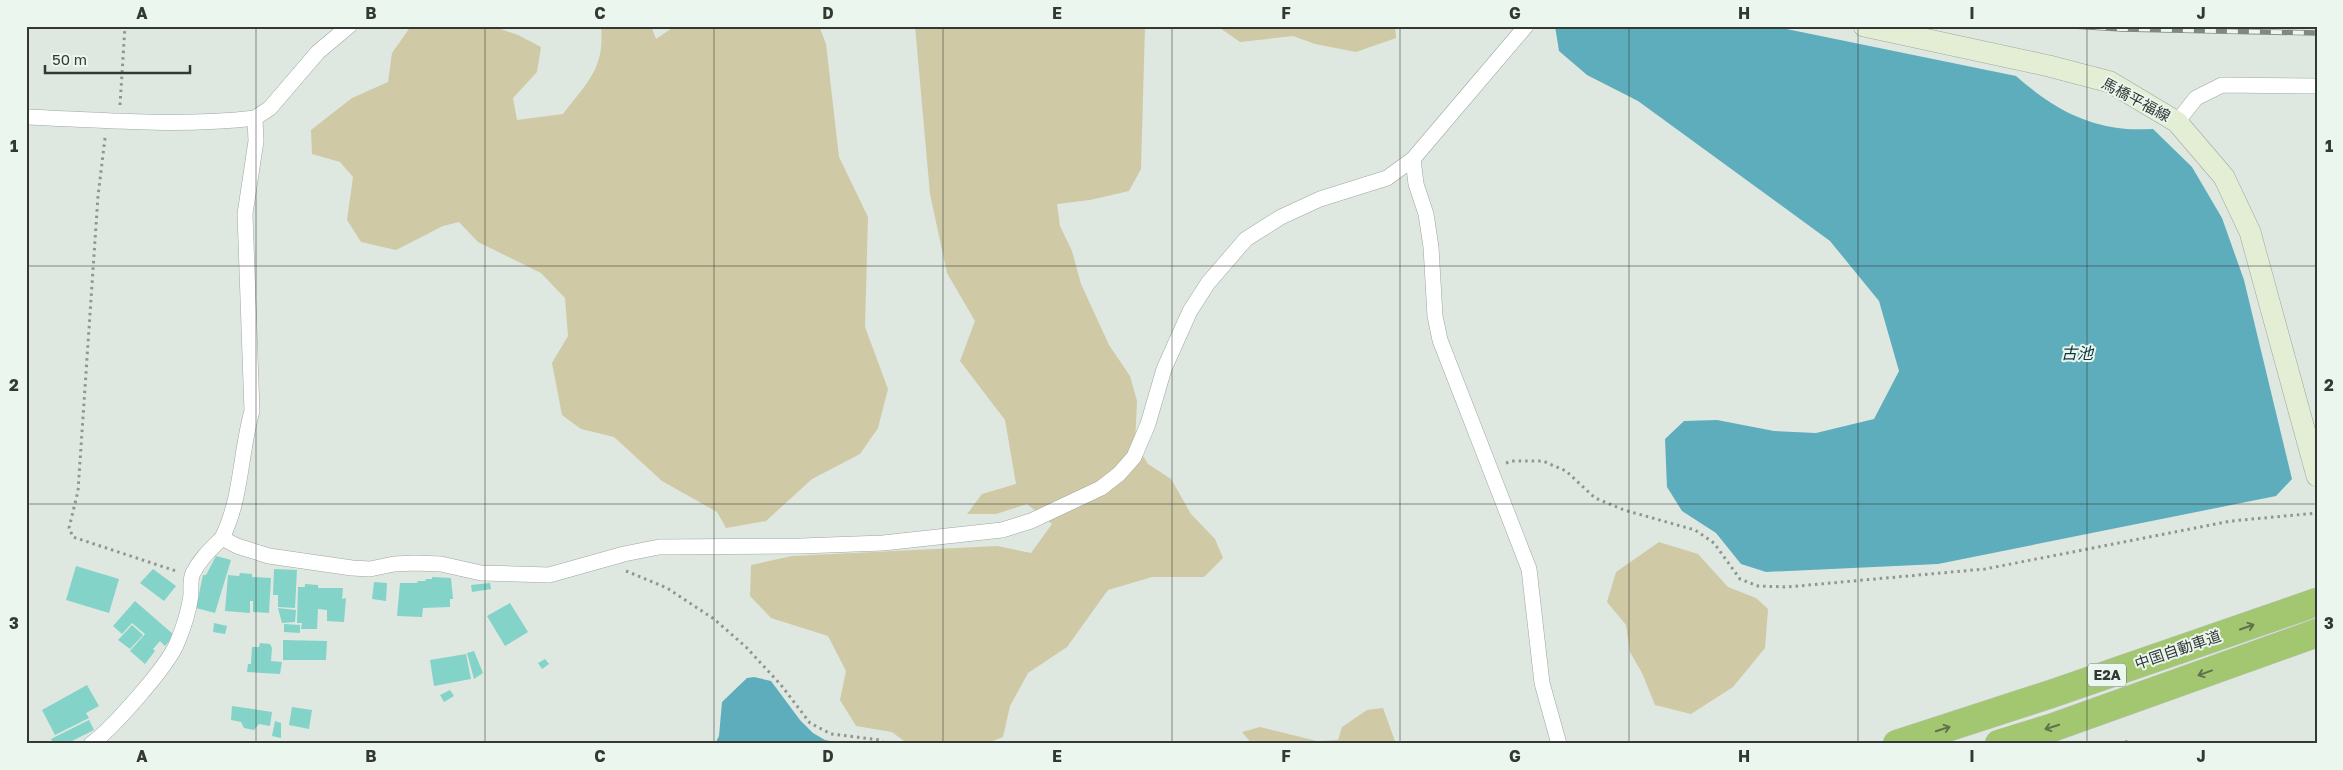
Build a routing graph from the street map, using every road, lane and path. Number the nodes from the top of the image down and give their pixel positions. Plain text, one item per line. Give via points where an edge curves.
1 (125, 26) edge
2 (348, 26) edge
3 (1526, 26) edge
4 (1864, 26) edge
5 (2317, 86) edge
6 (26, 117) edge
7 (255, 118) junction
8 (113, 120) junction
9 (2177, 122) junction
10 (1413, 159) junction
11 (1490, 469) junction
12 (2317, 476) edge
13 (2317, 513) edge
14 (222, 538) junction
15 (603, 560) junction
16 (192, 574) junction
17 (2317, 602) edge
18 (2317, 633) edge
19 (2129, 741) dead end
20 (91, 744) edge
21 (884, 744) edge
22 (1559, 744) edge
23 (1897, 744) edge
24 (1999, 744) edge
25 (2119, 744) edge

1 - 8 path
2 - 7 street via 318,52 270,108
3 - 10 street
4 - 9 main road, 馬橋平福線 via 2110,82
5 - 9 street via 2222,85 2196,98
6 - 8 street
7 - 8 street via 228,121
7 - 14 street via 256,141 245,214 252,411 238,490 230,523
8 - 16 path via 98,196 78,491 69,528 73,537 164,569
9 - 12 main road, 馬橋平福線 via 2224,176 2250,232
10 - 11 street via 1431,247 1435,316 1440,340
10 - 15 street via 1387,178 1320,199 1281,217 1246,240 1208,282 1190,311 1164,369 1148,424 1134,457 1101,488 1032,521 1002,530 874,543 659,547
11 - 13 path via 1512,461 1542,460 1566,471 1595,498 1624,510 1695,530 1714,542 1740,579 1758,586 1787,588 1985,569 2231,521
11 - 22 street via 1529,569 1542,683
14 - 15 street via 269,556 352,568 432,564 481,573 548,575
14 - 16 street
15 - 21 path via 667,588 714,619 746,647 810,723 831,734 880,740
16 - 20 street via 190,596 177,644 131,704
23 -> 17 highway, 中国自動車道 / E2A
18 -> 24 highway, 中国自動車道 / E2A
19 - 25 path

